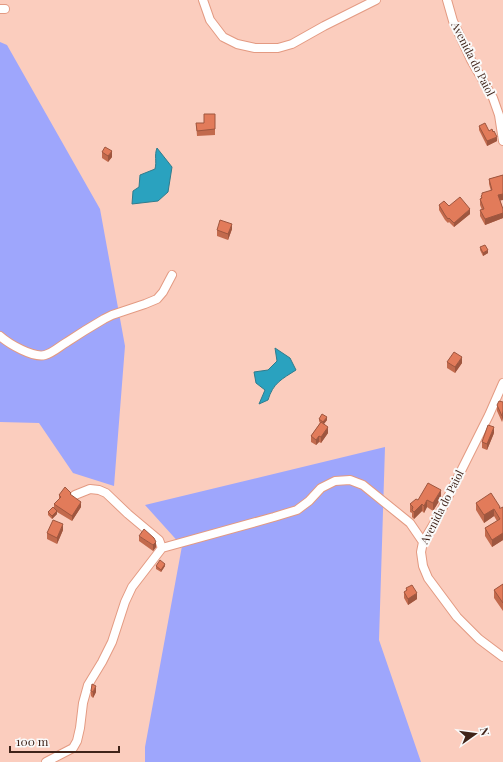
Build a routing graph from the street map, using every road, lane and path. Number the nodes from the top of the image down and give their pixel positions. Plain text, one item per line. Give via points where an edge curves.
1 (203, 0) edge
2 (376, 0) edge
3 (448, 0) edge
4 (503, 141) edge
5 (172, 275) dead end
6 (0, 336) edge
7 (503, 383) edge
8 (75, 495) dead end
9 (423, 542) junction
10 (162, 548) junction
11 (503, 657) edge
12 (46, 762) edge

1 - 2 street via 210,20 223,37 255,48 278,48 292,44
3 - 4 street, Avenida do Paiol via 453,21 471,60 493,98
5 - 6 street via 157,299 112,315 44,355 25,350
7 - 9 street, Avenida do Paiol via 475,444
8 - 10 street via 90,490 106,493 159,540
9 - 10 street via 410,523 363,485 350,480 335,481 321,488 296,510
9 - 11 street, Avenida do Paiol via 421,552 428,578 457,617 479,639
10 - 12 street via 132,587 112,642 88,685 77,741 73,748

